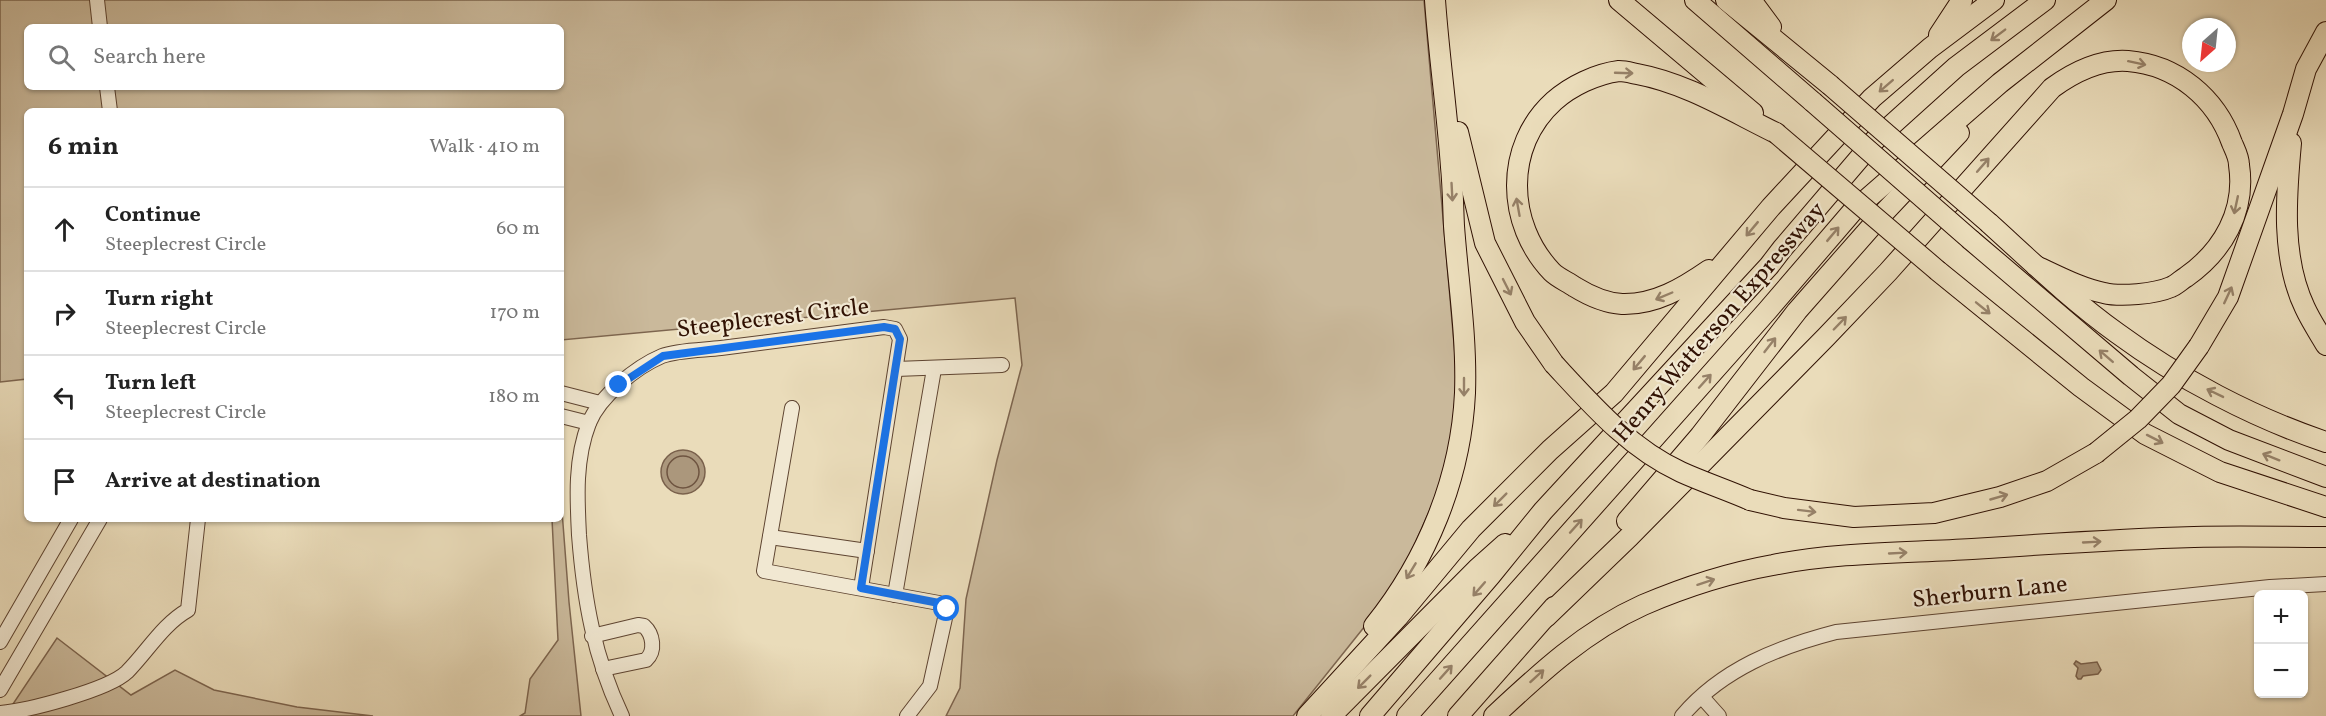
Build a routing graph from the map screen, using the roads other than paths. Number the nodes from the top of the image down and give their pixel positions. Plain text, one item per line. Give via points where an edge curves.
1 (97, 0) edge
2 (1435, 0) edge
3 (1619, 0) edge
4 (1695, 0) edge
5 (1726, 0) edge
6 (1751, 0) edge
7 (1962, 0) edge
8 (1994, 0) edge
9 (2045, 0) edge
10 (2106, 0) edge
11 (2124, 0) edge
12 (100, 24) edge
13 (2326, 32) edge
14 (1930, 48) junction
15 (1439, 50) junction
16 (1789, 51) junction
17 (107, 90) edge
18 (110, 108) edge
19 (2293, 114) junction
20 (1776, 133) junction
21 (1731, 254) junction
22 (2036, 266) junction
23 (2326, 345) edge
24 (1002, 365) dead end
25 (896, 369) junction
26 (933, 369) junction
27 (564, 394) edge
28 (600, 403) junction
29 (792, 408) dead end
30 (564, 417) edge
31 (589, 423) junction
32 (2326, 442) edge
33 (2326, 477) edge
34 (2326, 507) edge
35 (1543, 511) junction
36 (69, 522) edge
37 (98, 522) edge
38 (198, 522) edge
39 (770, 537) junction
40 (2326, 537) edge
41 (867, 551) junction
42 (2326, 584) edge
43 (861, 588) junction
44 (896, 595) junction
45 (1546, 617) junction
46 (592, 636) junction
47 (0, 642) edge
48 (603, 669) junction
49 (1334, 689) junction
50 (0, 690) edge
51 (1702, 697) junction
52 (0, 713) edge
53 (622, 716) edge
54 (907, 716) edge
55 (1307, 716) edge
56 (1331, 716) edge
57 (1370, 716) edge
58 (1407, 716) edge
59 (1458, 716) edge
60 (1494, 716) edge
61 (1682, 716) edge
62 (1719, 716) edge

1 - 12 street
2 - 15 highway
3 - 20 highway
33 -> 4 highway, bridge via 2229,440 2179,414
5 - 16 highway
6 - 16 highway
7 - 14 highway
8 - 14 highway
9 -> 35 highway, Henry Watterson Expressway via 1956,67 1875,140 1769,266
58 -> 10 highway, Henry Watterson Expressway via 1852,212 2000,83
45 -> 11 highway via 1700,436 1797,311 1878,219 1964,128 2076,32
13 - 19 highway via 2306,69
14 -> 21 highway via 1872,98
15 -> 19 highway, bridge via 1485,243 1525,322 1554,364 1604,418 1637,445 1679,471 1750,500 1854,518 1934,513 2047,481 2096,453 2138,418 2171,385 2229,297
15 -> 49 highway via 1461,303 1465,392 1462,431 1440,516 1390,605 1356,647
16 - 22 highway, bridge
17 - 18 street
19 - 23 highway via 2286,212 2290,249 2304,308
21 -> 20 highway via 1688,285 1656,300 1621,304 1589,295 1553,274 1532,247 1520,219 1515,189 1520,155 1529,131 1567,89 1620,71 1683,87
20 -> 34 highway, bridge via 1938,271 2145,434 2220,472
21 -> 49 highway via 1614,393 1471,528
32 -> 22 highway via 2209,391 2142,351
45 -> 22 highway via 1834,329 2052,88 2074,72 2127,61 2152,66 2182,79 2203,95 2220,115 2230,138 2240,163 2240,184 2237,207 2224,240 2201,266 2171,287 2138,294 2105,294
24 - 26 street
25 - 26 street
25 - 28 street, Steeplecrest Circle via 900,339 895,329 884,327 663,356 624,380
25 - 41 street, Steeplecrest Circle
26 - 44 street
27 - 28 street
28 - 31 street, Steeplecrest Circle
29 - 39 street
30 - 31 street
31 - 46 street, Steeplecrest Circle via 576,488 582,579
35 -> 56 highway via 1477,569
35 -> 57 highway, Henry Watterson Expressway
36 - 47 street
37 - 50 street
38 - 52 street via 188,609 128,671 98,689
39 - 41 street
39 - 43 street via 764,571
60 -> 40 highway via 1563,653 1600,627 1683,589 1775,564 2078,542
41 - 43 street, Steeplecrest Circle
42 - 51 street, Sherburn Lane via 1836,632 1758,658 1728,675
43 - 44 street
44 - 54 street via 939,603 947,609 930,686
45 - 59 highway
46 - 48 street, Steeplecrest Circle
46 - 48 street via 638,625 650,633 652,653 646,660
48 - 53 street, Steeplecrest Circle
49 - 55 highway
51 - 61 street, Sherburn Lane
51 - 62 street

